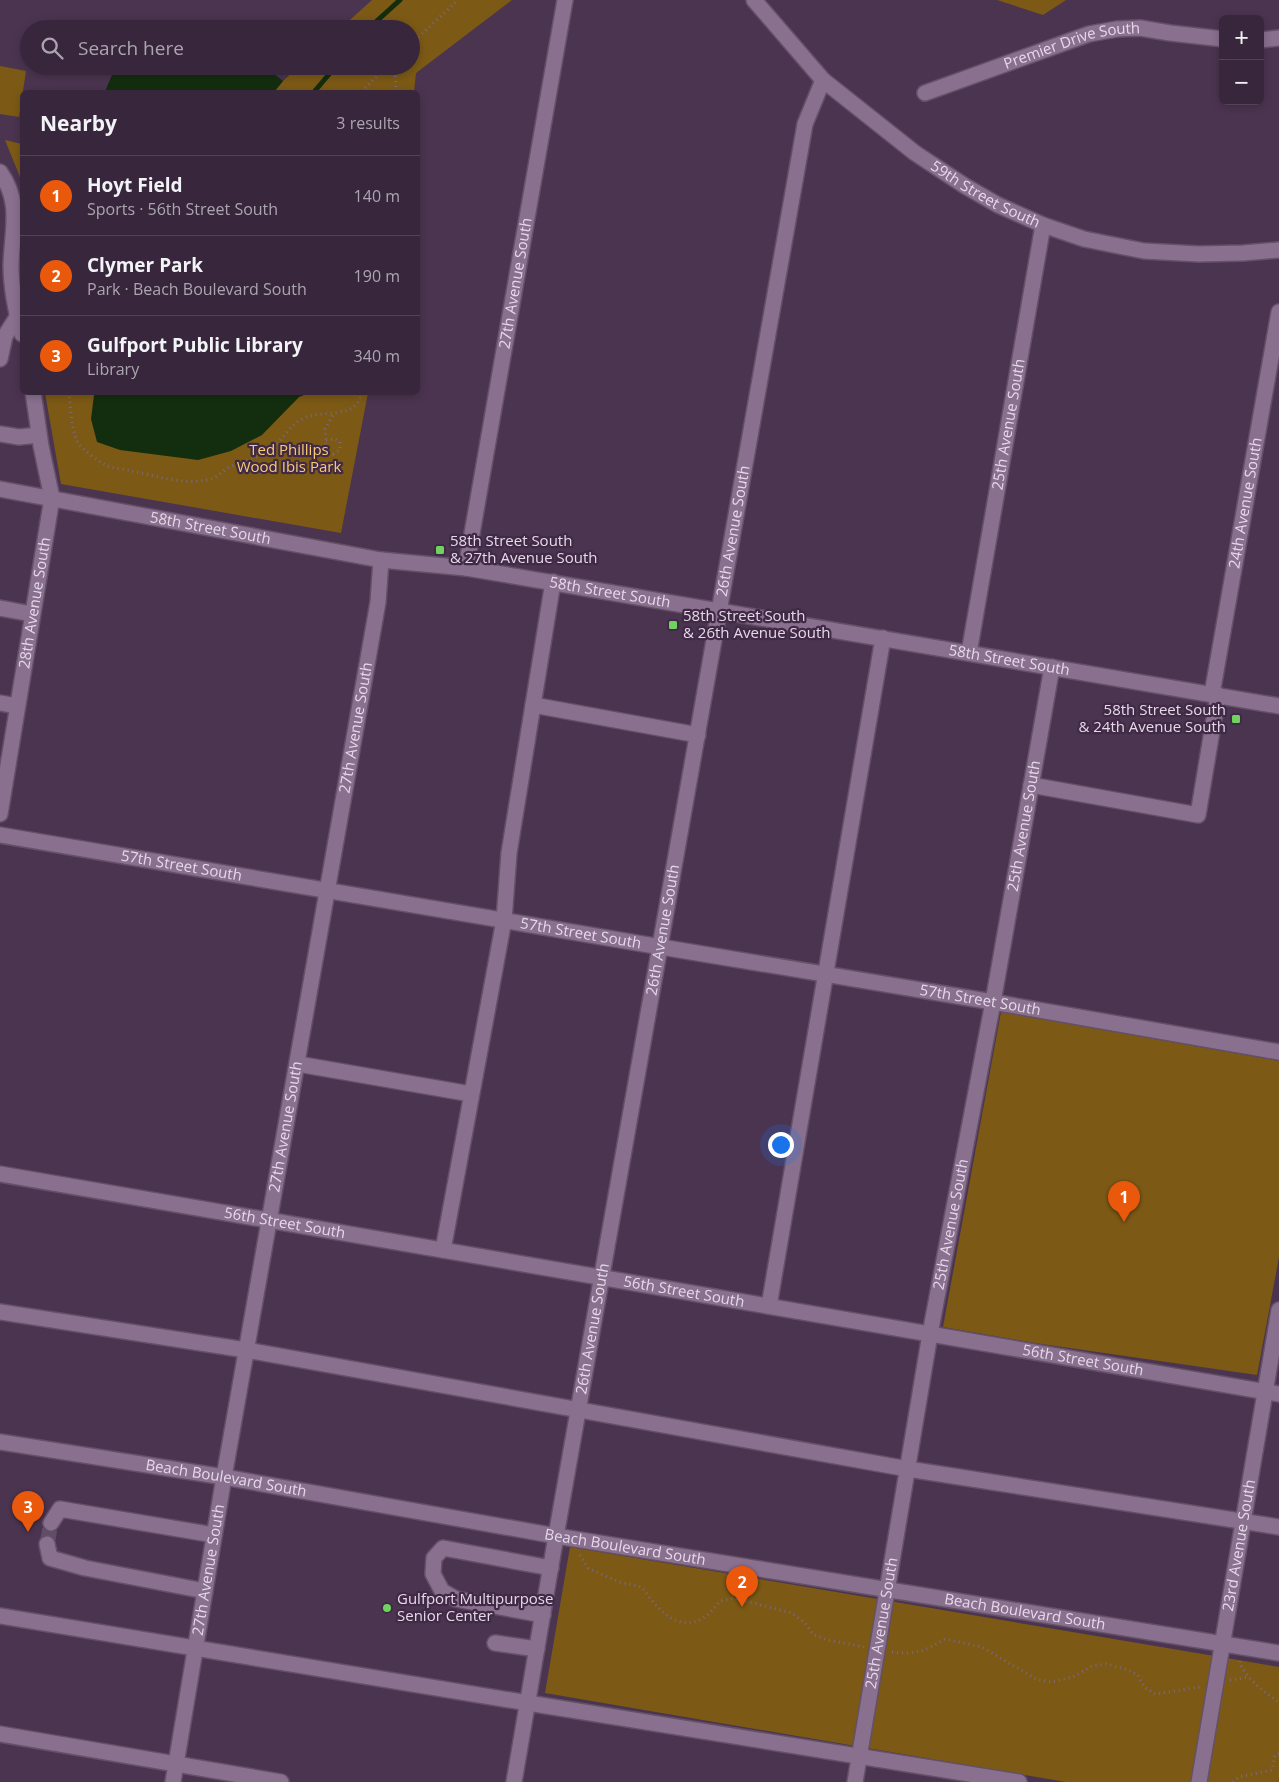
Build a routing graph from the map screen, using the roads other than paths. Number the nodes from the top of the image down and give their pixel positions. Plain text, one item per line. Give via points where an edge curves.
1 (565, 0) edge
2 (754, 0) edge
3 (1279, 38) edge
4 (1219, 39) edge
5 (1264, 40) edge
6 (823, 80) junction
7 (925, 93) dead end
8 (0, 172) edge
9 (1043, 225) junction
10 (6, 246) edge
11 (1279, 250) edge
12 (1279, 312) edge
13 (17, 317) junction
14 (20, 327) edge
15 (0, 359) edge
16 (33, 395) edge
17 (0, 434) edge
18 (39, 436) junction
19 (0, 489) edge
20 (52, 498) junction
21 (381, 560) junction
22 (466, 568) junction
23 (553, 582) junction
24 (0, 608) edge
25 (720, 611) junction
26 (32, 614) junction
27 (882, 638) junction
28 (969, 652) junction
29 (1052, 667) junction
30 (1215, 694) junction
31 (0, 704) edge
32 (533, 705) junction
33 (17, 706) junction
34 (1279, 706) edge
35 (698, 735) junction
36 (1031, 785) junction
37 (0, 813) edge
38 (0, 834) edge
39 (328, 889) junction
40 (504, 920) junction
41 (661, 947) junction
42 (826, 974) junction
43 (993, 1002) junction
44 (1279, 1052) edge
45 (298, 1064) junction
46 (471, 1094) junction
47 (0, 1174) edge
48 (269, 1221) junction
49 (443, 1250) junction
50 (602, 1278) junction
51 (769, 1306) junction
52 (1279, 1310) edge
53 (0, 1312) edge
54 (930, 1334) junction
55 (246, 1350) junction
56 (1272, 1393) edge
57 (578, 1411) junction
58 (0, 1442) edge
59 (908, 1469) junction
60 (224, 1477) junction
61 (1243, 1521) junction
62 (51, 1523) tunnel mouth
63 (1279, 1528) edge
64 (214, 1536) junction
65 (556, 1536) junction
66 (47, 1544) dead end
67 (550, 1568) junction
68 (888, 1588) junction
69 (205, 1591) junction
70 (543, 1615) junction
71 (0, 1616) edge
72 (495, 1643) dead end
73 (1231, 1644) junction
74 (196, 1648) junction
75 (537, 1649) junction
76 (1279, 1653) edge
77 (528, 1703) junction
78 (0, 1734) edge
79 (859, 1756) junction
80 (176, 1764) junction
81 (173, 1782) edge
82 (281, 1782) edge
83 (514, 1782) edge
84 (855, 1782) edge
85 (1019, 1782) edge
86 (1199, 1782) edge

1 - 22 street, 27th Avenue South
2 - 6 street, 59th Street South
3 - 5 street
4 - 7 street, Premier Drive South via 1140,28 1088,34
6 - 9 street, 59th Street South via 915,154 998,205
6 - 25 street, 26th Avenue South via 805,124
8 - 10 street via 8,184 14,204
9 - 11 street, 59th Street South via 1084,239 1144,251 1200,254
9 - 28 street, 25th Avenue South
10 - 13 street
12 - 30 street, 24th Avenue South
13 - 14 street
13 - 15 street via 4,336
16 - 18 street, 28th Avenue South
17 - 18 street
18 - 20 street, 28th Avenue South
19 - 20 street, 58th Street South
20 - 21 street, 58th Street South
20 - 26 street, 28th Avenue South
21 - 22 street, 58th Street South
21 - 39 street, 27th Avenue South via 378,602
22 - 23 street, 58th Street South
23 - 25 street, 58th Street South
23 - 32 street
24 - 26 street
25 - 27 street, 58th Street South
25 - 35 street, 26th Avenue South
26 - 33 street, 28th Avenue South
27 - 28 street, 58th Street South
27 - 42 street
28 - 29 street, 58th Street South
29 - 30 street, 58th Street South
29 - 36 street, 25th Avenue South
30 - 34 street, 58th Street South
30 - 36 street, 24th Avenue South via 1198,815
31 - 33 street
32 - 35 street
32 - 40 street via 509,853
33 - 37 street, 28th Avenue South
35 - 41 street, 26th Avenue South
36 - 43 street, 25th Avenue South
38 - 39 street, 57th Street South
39 - 40 street, 57th Street South
39 - 45 street, 27th Avenue South
40 - 41 street, 57th Street South
40 - 46 street
41 - 42 street, 57th Street South
41 - 50 street, 26th Avenue South
42 - 43 street, 57th Street South
42 - 51 street
43 - 44 street, 57th Street South
43 - 54 street, 25th Avenue South
45 - 46 street
45 - 48 street, 27th Avenue South
46 - 49 street
47 - 48 street, 56th Street South
48 - 49 street, 56th Street South
48 - 55 street, 27th Avenue South
49 - 50 street, 56th Street South
50 - 51 street, 56th Street South
50 - 57 street, 26th Avenue South
51 - 54 street, 56th Street South
52 - 56 street, 23rd Avenue South
53 - 55 street
54 - 56 street, 56th Street South
54 - 59 street, 25th Avenue South
55 - 57 street
55 - 60 street, 27th Avenue South
56 - 61 street, 23rd Avenue South
57 - 59 street
57 - 65 street, 26th Avenue South
58 - 60 street, Beach Boulevard South
59 - 61 street
59 - 68 street, 25th Avenue South
60 - 64 street, 27th Avenue South
60 - 65 street, Beach Boulevard South
61 - 63 street
61 - 73 street, 23rd Avenue South
62 - 64 street via 60,1509
64 - 69 street, 27th Avenue South
65 - 67 street, 26th Avenue South
65 - 68 street, Beach Boulevard South
66 - 69 street via 50,1558
67 - 70 street, 26th Avenue South
67 - 70 street via 443,1548 434,1558 433,1574 442,1591 456,1599
68 - 73 street, Beach Boulevard South
68 - 79 street, 25th Avenue South
69 - 74 street, 27th Avenue South
70 - 75 street, 26th Avenue South
71 - 74 street
72 - 75 street
73 - 76 street, Beach Boulevard South
73 - 86 street, 23rd Avenue South via 1216,1684
74 - 77 street
74 - 80 street, 27th Avenue South
75 - 77 street, 26th Avenue South
77 - 79 street
77 - 83 street, 26th Avenue South
78 - 80 street
79 - 84 street, 25th Avenue South
79 - 85 street
80 - 81 street, 27th Avenue South
80 - 82 street

